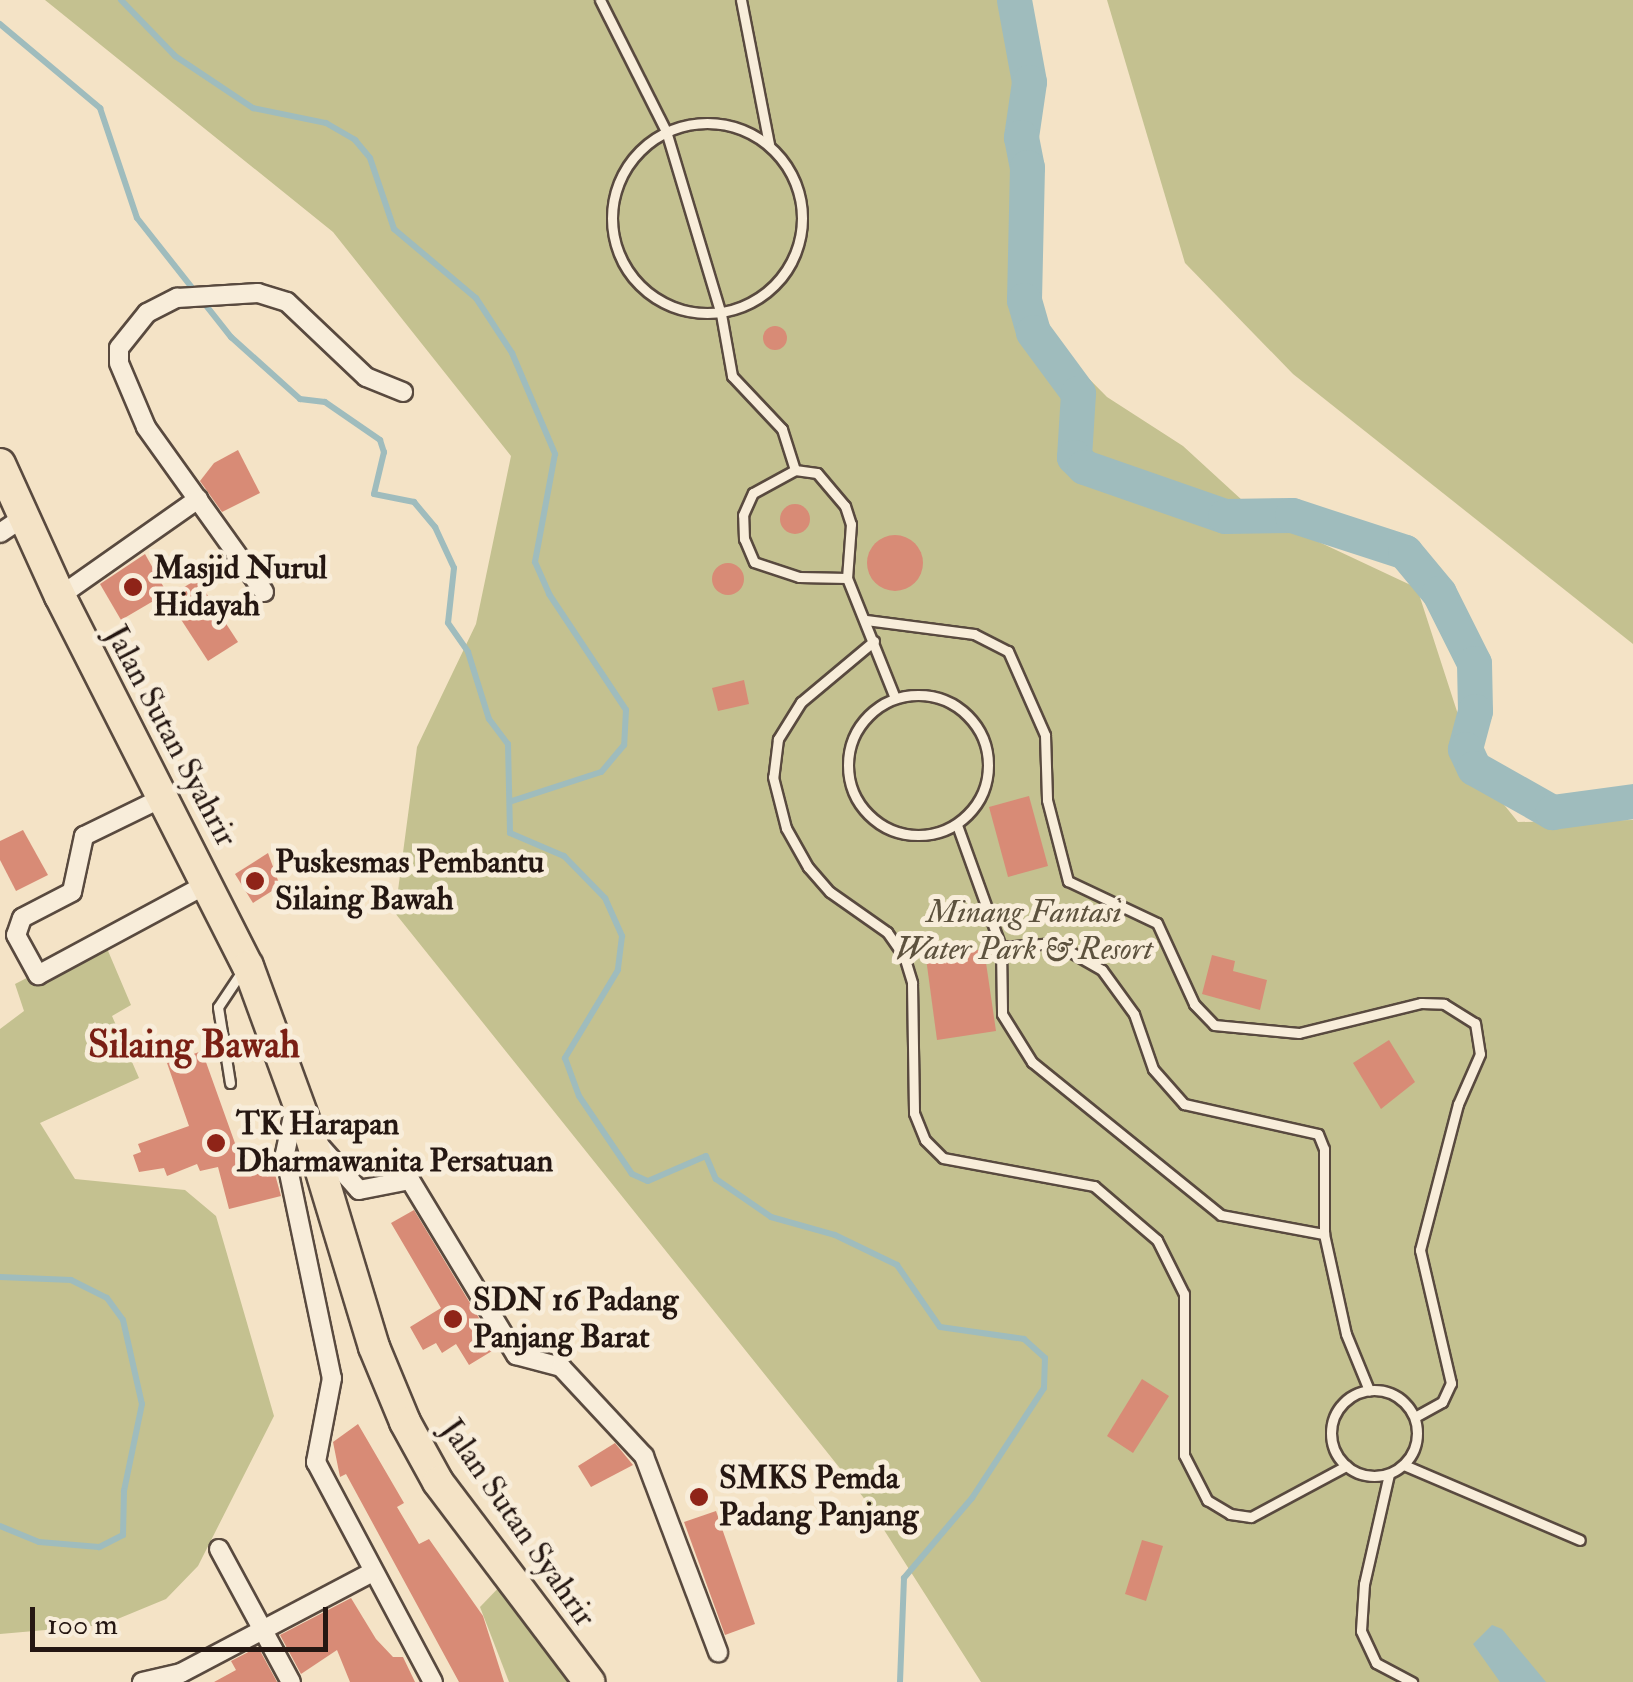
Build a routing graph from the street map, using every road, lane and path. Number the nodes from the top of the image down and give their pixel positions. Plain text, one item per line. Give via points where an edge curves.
1 (600, 0) edge
2 (741, 0) edge
3 (666, 131) junction
4 (769, 144) junction
5 (721, 314) junction
6 (403, 392) dead end
7 (0, 464) edge
8 (795, 470) junction
9 (198, 499) junction
10 (12, 524) edge
11 (847, 578) junction
12 (264, 592) dead end
13 (60, 596) junction
14 (866, 620) junction
15 (874, 640) junction
16 (895, 698) junction
17 (164, 798) junction
18 (957, 824) junction
19 (208, 883) junction
20 (1001, 947) junction
21 (248, 966) junction
22 (230, 1083) dead end
23 (296, 1102) junction
24 (310, 1135) junction
25 (1324, 1234) junction
26 (1369, 1390) junction
27 (1414, 1417) junction
28 (1404, 1465) junction
29 (1346, 1466) junction
30 (1390, 1474) junction
31 (1580, 1540) dead end
32 (219, 1549) dead end
33 (371, 1573) junction
34 (262, 1630) junction
35 (718, 1652) dead end
36 (142, 1682) edge
37 (290, 1682) edge
38 (432, 1682) edge
39 (589, 1682) edge
40 (1412, 1682) edge

1 - 3 lane
2 - 4 lane
3 - 4 lane via 701,122 737,126
3 - 5 lane
3 - 5 lane via 638,151 620,179 611,212 616,246 631,276 656,300 687,312
4 - 5 lane via 792,172 803,208 800,244 783,278 756,302
5 - 8 lane via 732,376 782,429
6 - 9 street via 366,377 287,302 258,293 178,298 147,313 120,348 118,363 146,427
7 - 10 highway, Jalan Sutan Syahrir
8 - 11 lane via 817,474 846,506
8 - 11 lane via 753,492 743,515 748,550 774,572
9 - 12 street
9 - 13 street
10 - 13 highway, Jalan Sutan Syahrir
11 - 14 lane
13 - 17 highway, Jalan Sutan Syahrir
14 - 15 lane
14 - 27 lane via 974,634 1008,651 1045,735 1046,800 1068,882 1158,923 1194,1004 1214,1025 1299,1033 1422,1004 1444,1004 1474,1023 1480,1054 1458,1104 1420,1250 1451,1383 1442,1402
15 - 16 lane
15 - 29 lane via 800,702 778,738 773,777 786,828 808,867 887,932 904,956 912,984 914,1113 925,1140 944,1158 1094,1186 1157,1240 1184,1294 1184,1455 1207,1500 1230,1514 1251,1516
16 - 18 lane via 924,694 952,703 974,722 986,748 988,777 977,804
16 - 18 lane via 874,710 849,750 854,796 868,816 911,836
17 - 19 highway, Jalan Sutan Syahrir
17 - 19 street via 84,836 72,892 22,918 16,935 38,975
18 - 20 lane
19 - 21 highway, Jalan Sutan Syahrir
20 - 25 lane via 1002,1014 1032,1062 1221,1215
20 - 25 lane via 1055,944 1102,970 1134,1014 1153,1069 1184,1104 1318,1134 1324,1149
21 - 22 lane via 218,1006
21 - 23 highway, Jalan Sutan Syahrir
23 - 24 highway, Jalan Sutan Syahrir
23 - 33 street via 285,1154 332,1378 316,1462
24 - 35 street via 359,1190 410,1180 511,1350 561,1366 644,1456
24 - 39 highway, Jalan Sutan Syahrir via 374,1346 405,1422 438,1482
25 - 26 lane via 1346,1334
26 - 27 lane via 1396,1396
26 - 29 lane via 1353,1395 1333,1421 1336,1454
27 - 28 lane via 1418,1434
28 - 30 lane
28 - 31 lane
29 - 30 lane via 1374,1477
30 - 40 lane via 1360,1630 1376,1663
32 - 34 street
33 - 34 street
33 - 38 street
34 - 36 street via 181,1674
34 - 37 street

